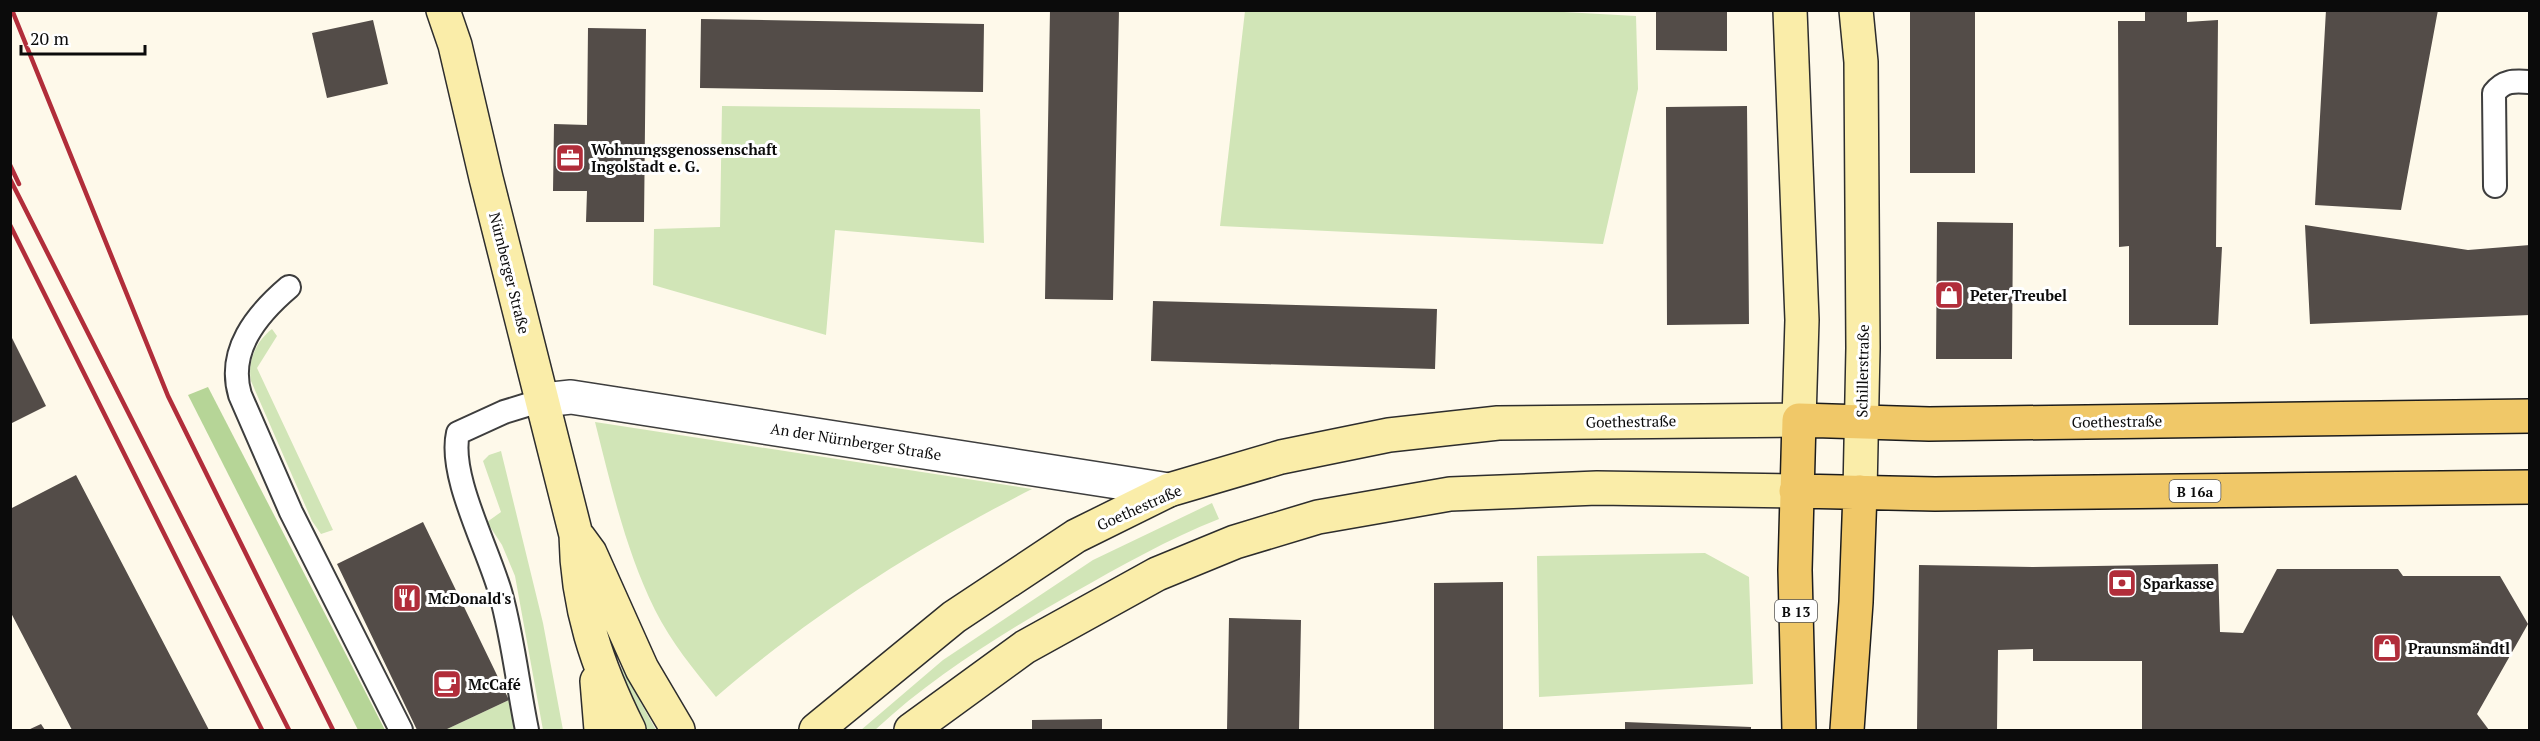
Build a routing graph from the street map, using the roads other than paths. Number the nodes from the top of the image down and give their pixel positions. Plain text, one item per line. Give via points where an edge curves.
1 (443, 10) edge
2 (1790, 10) edge
3 (1856, 10) edge
4 (2529, 82) edge
5 (2495, 186) dead end
6 (289, 287) dead end
7 (543, 400) junction
8 (2529, 416) edge
9 (1799, 420) junction
10 (1861, 422) junction
11 (2529, 487) edge
12 (1169, 490) junction
13 (1796, 490) junction
14 (1860, 492) junction
15 (576, 535) junction
16 (595, 655) junction
17 (401, 730) edge
18 (527, 730) edge
19 (601, 730) edge
20 (629, 730) edge
21 (678, 730) edge
22 (816, 730) edge
23 (911, 730) edge
24 (1799, 730) edge
25 (1846, 730) edge

1 - 7 main road, Nürnberger Straße
2 - 9 main road via 1802,320
3 - 10 main road, Schillerstraße via 1861,86
4 - 5 lane via 2511,81 2494,93
6 - 17 lane via 258,318 236,360 235,378 291,512
7 - 12 street, An der Nürnberger Straße via 571,397
7 - 15 main road, Nürnberger Straße
7 - 18 lane via 458,433 456,459 502,596
8 - 10 main road, Goethestraße
9 - 10 main road, Goethestraße
9 - 12 main road, Goethestraße via 1476,425 1389,435 1293,455
9 - 13 main road, B 13
10 - 14 main road, Schillerstraße
11 - 14 main road, B 16a
12 - 22 main road, Goethestraße via 1076,536 954,617
13 - 14 main road, B 16a
13 - 23 main road via 1596,488 1450,494 1318,517 1235,542 1157,574 1025,647
13 - 24 main road, B 13
14 - 25 main road, Schillerstraße
15 - 16 main road, Nürnberger Straße via 580,591
15 - 21 main road, Nürnberger Straße via 590,553 642,669
16 - 19 main road
16 - 20 main road, Nürnberger Straße

